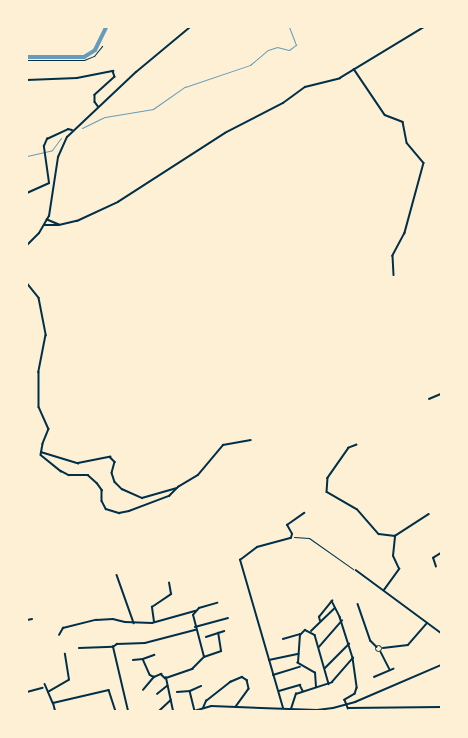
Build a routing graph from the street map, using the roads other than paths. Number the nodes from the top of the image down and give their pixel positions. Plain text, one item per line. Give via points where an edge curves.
1 (190, 27) edge
2 (424, 27) edge
3 (102, 46) dead end
4 (27, 60) edge
5 (354, 69) junction
6 (27, 80) edge
7 (98, 106) junction
8 (72, 130) junction
9 (27, 193) edge
10 (47, 220) junction
11 (44, 225) junction
12 (59, 225) junction
13 (27, 245) edge
14 (394, 275) dead end
15 (27, 283) edge
16 (441, 394) edge
17 (429, 399) dead end
18 (251, 440) dead end
19 (357, 445) dead end
20 (41, 452) junction
21 (178, 487) junction
22 (304, 513) dead end
23 (430, 514) dead end
24 (395, 536) junction
25 (441, 553) edge
26 (436, 567) dead end
27 (356, 570) road end
28 (117, 575) dead end
29 (169, 583) dead end
30 (384, 590) junction
31 (218, 603) dead end
32 (358, 604) dead end
33 (335, 608) junction
34 (195, 611) junction
35 (228, 618) dead end
36 (32, 619) dead end
37 (27, 620) edge
38 (342, 620) junction
39 (320, 621) junction
40 (154, 622) junction
41 (134, 623) junction
42 (427, 623) junction
43 (195, 627) junction
44 (195, 630) junction
45 (224, 631) dead end
46 (311, 631) junction
47 (218, 633) junction
48 (441, 633) edge
49 (301, 634) junction
50 (59, 635) dead end
51 (206, 637) dead end
52 (283, 640) dead end
53 (349, 644) junction
54 (113, 647) junction
55 (318, 647) junction
56 (377, 647) junction
57 (78, 648) dead end
58 (383, 648) junction
59 (381, 652) junction
60 (65, 654) dead end
61 (298, 654) junction
62 (154, 655) dead end
63 (204, 657) junction
64 (143, 658) junction
65 (354, 658) junction
66 (133, 660) dead end
67 (269, 660) junction
68 (441, 665) edge
69 (301, 667) junction
70 (325, 668) junction
71 (393, 669) dead end
72 (390, 671) junction
73 (274, 675) junction
74 (154, 678) junction
75 (166, 678) junction
76 (374, 678) dead end
77 (46, 684) dead end
78 (329, 684) junction
79 (167, 686) junction
80 (201, 686) dead end
81 (316, 687) junction
82 (42, 688) dead end
83 (143, 690) dead end
84 (190, 691) junction
85 (279, 691) junction
86 (303, 691) junction
87 (27, 692) edge
88 (48, 692) junction
89 (177, 692) dead end
90 (157, 694) dead end
91 (170, 700) junction
92 (53, 703) junction
93 (346, 705) junction
94 (236, 707) junction
95 (441, 707) edge
96 (204, 708) junction
97 (283, 709) junction
98 (291, 709) junction
99 (434, 710) edge
100 (55, 711) edge
101 (116, 711) edge
102 (128, 711) edge
103 (159, 711) edge
104 (174, 711) edge
105 (195, 711) edge

1 - 7 main road
2 - 5 street
3 - 4 lane via 94,56 84,60
5 - 12 street via 340,78 305,87 283,103 199,150 118,202
5 - 14 street via 385,115 403,122 407,143 424,163 405,233 393,256
6 - 7 street via 76,78 112,71 114,78 95,96
7 - 8 main road
8 - 9 street via 56,133 47,139 44,146 50,183
8 - 10 main road via 58,157 52,204
10 - 11 main road
10 - 12 street
11 - 12 street
11 - 13 main road
15 - 20 street via 40,298 46,335 40,372 39,407 49,429
16 - 17 street
18 - 21 street via 223,445 198,475
19 - 24 street via 349,448 328,478 327,492 357,509 379,534
20 - 21 street via 78,463 110,457 115,462 112,473 115,482 122,489 142,498
20 - 21 street via 46,461 61,471 69,475 88,475 97,482 102,490 103,506 110,511 129,511 163,499
22 - 67 street via 287,525 292,537 257,547 240,560
23 - 24 street
24 - 30 street via 393,556 399,569
25 - 26 street via 433,558
27 - 30 street
28 - 41 street
29 - 40 street via 171,594 152,608
30 - 42 street
31 - 34 street
32 - 56 street via 371,641
33 - 38 street
33 - 39 street
33 - 39 street via 330,601 319,617
34 - 40 street
34 - 43 street via 192,619
35 - 43 street
36 - 37 street
38 - 53 street
38 - 55 street
39 - 46 street
40 - 41 street
41 - 50 street via 112,619 96,620 63,628
42 - 48 street
42 - 58 street via 408,645
43 - 44 street
44 - 54 street via 145,643 124,643
44 - 63 street
45 - 47 street
46 - 49 street via 305,630
46 - 55 street
47 - 51 street
47 - 63 street via 221,651
49 - 52 street
49 - 61 street
53 - 65 street
53 - 70 street
54 - 57 street
54 - 102 street
55 - 70 street
56 - 58 street
56 - 59 street via 377,651
58 - 59 street
59 - 72 street
60 - 88 street via 69,680
61 - 67 street
61 - 69 street via 298,663
62 - 64 street
63 - 75 street via 192,669
64 - 66 street
64 - 74 street via 148,673
65 - 78 street
65 - 93 street via 357,688 355,694 345,700
67 - 73 street
68 - 93 main road
69 - 73 street
69 - 81 street via 315,673
70 - 78 street
71 - 72 street
72 - 76 street
73 - 85 street
74 - 75 street via 161,674
74 - 83 street
75 - 79 street
77 - 88 street
78 - 81 street
79 - 90 street
79 - 91 street
80 - 84 street
81 - 86 street
82 - 87 street
84 - 89 street
84 - 105 street
85 - 86 street via 300,685
85 - 97 street
86 - 98 street via 296,694
88 - 92 street
91 - 103 street
91 - 104 street
92 - 100 street
92 - 101 street via 109,690
93 - 98 main road via 317,710
93 - 99 street via 351,710
94 - 96 main road
94 - 96 street via 249,689 247,680 242,677 230,682 206,701
94 - 97 main road
95 - 99 street
96 - 105 main road
97 - 98 main road

